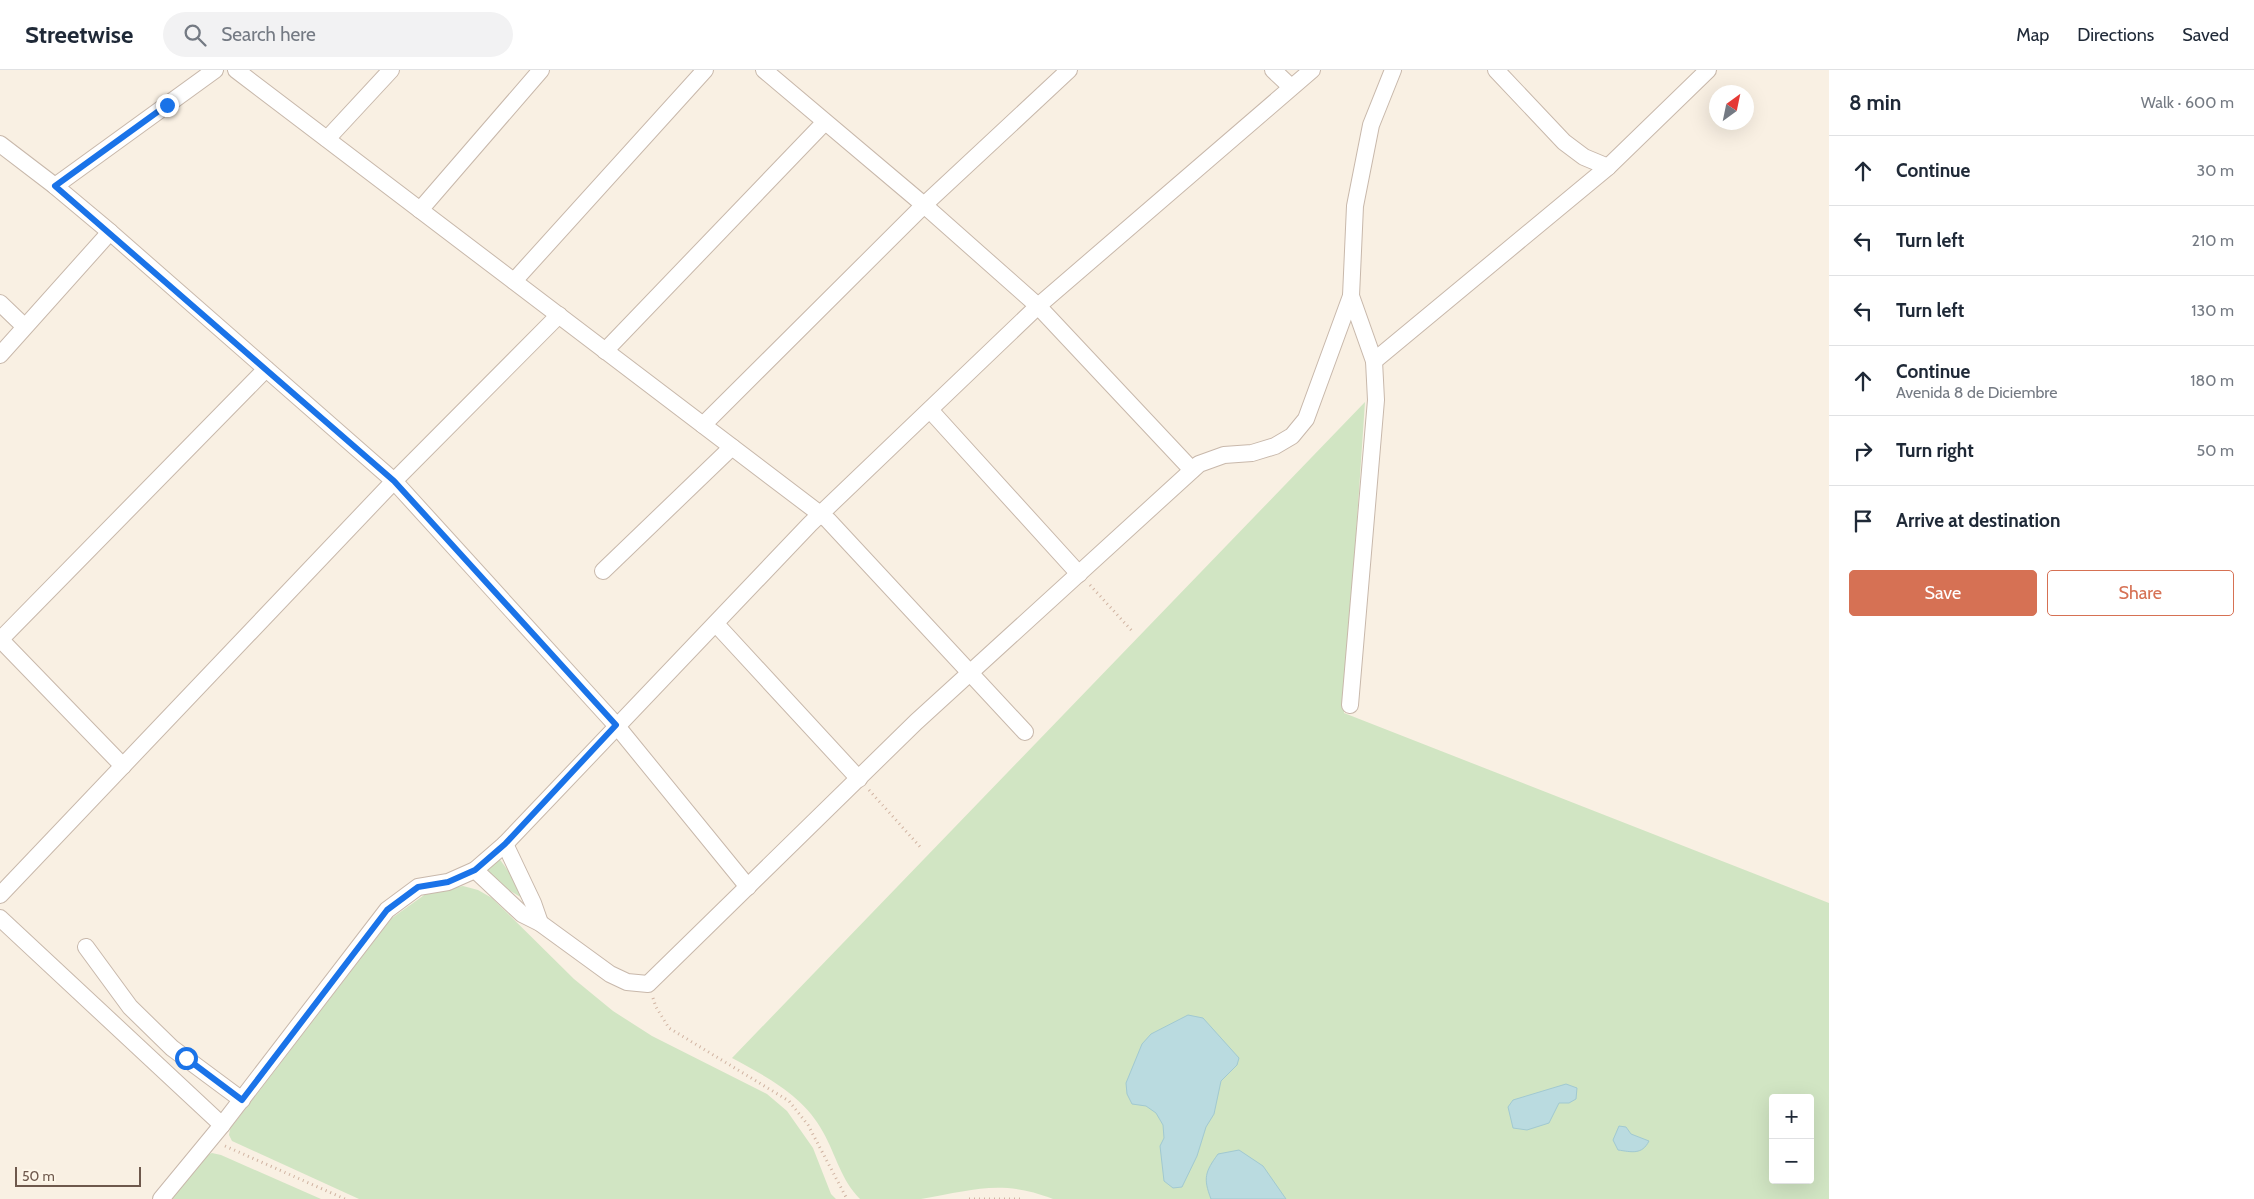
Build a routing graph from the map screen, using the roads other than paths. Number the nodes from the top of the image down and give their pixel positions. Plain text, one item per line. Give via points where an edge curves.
1 (215, 70) edge
2 (236, 70) edge
3 (391, 70) edge
4 (542, 70) edge
5 (706, 70) edge
6 (764, 70) edge
7 (1069, 70) edge
8 (1273, 70) edge
9 (1312, 70) edge
10 (1393, 70) edge
11 (1496, 70) edge
12 (1708, 70) edge
13 (1291, 87) junction
14 (824, 123) junction
15 (326, 139) junction
16 (0, 144) edge
17 (1608, 167) junction
18 (55, 186) junction
19 (924, 205) junction
20 (420, 210) junction
21 (110, 232) junction
22 (514, 281) junction
23 (1351, 296) junction
24 (0, 303) edge
25 (1038, 306) junction
26 (559, 315) junction
27 (24, 326) junction
28 (606, 351) junction
29 (0, 355) edge
30 (1374, 361) junction
31 (266, 369) junction
32 (930, 410) junction
33 (703, 426) junction
34 (732, 447) junction
35 (1192, 470) junction
36 (394, 481) junction
37 (820, 514) junction
38 (602, 571) dead end
39 (1079, 574) junction
40 (716, 624) junction
41 (0, 639) edge
42 (970, 674) junction
43 (1350, 705) dead end
44 (616, 725) junction
45 (1025, 732) dead end
46 (123, 766) junction
47 (859, 779) junction
48 (505, 844) junction
49 (475, 870) junction
50 (748, 888) junction
51 (0, 896) edge
52 (0, 918) edge
53 (540, 923) junction
54 (86, 947) dead end
55 (242, 1100) junction
56 (222, 1125) junction
57 (161, 1199) edge

1 - 18 street
2 - 15 street
3 - 15 street
4 - 20 street
5 - 22 street
6 - 14 street
7 - 19 street
8 - 13 street
9 - 13 street
10 - 23 street via 1370,125 1355,206
11 - 17 street via 1564,142 1584,157
12 - 17 street
13 - 25 street
14 - 19 street
14 - 28 street
15 - 20 street
16 - 18 street
17 - 30 street
18 - 21 street
19 - 25 street
19 - 33 street
20 - 22 street
21 - 27 street
21 - 31 street
22 - 26 street
23 - 30 street
23 - 35 street via 1306,419 1292,436 1275,446 1252,453 1224,455
24 - 27 street
25 - 32 street
25 - 35 street
26 - 28 street
26 - 36 street
27 - 29 street
28 - 33 street
30 - 43 street via 1376,400
31 - 36 street
31 - 41 street
32 - 37 street
32 - 39 street
33 - 34 street
34 - 37 street
34 - 38 street
35 - 39 street
36 - 44 street
36 - 46 street
37 - 40 street
37 - 42 street
39 - 42 street
40 - 44 street
40 - 47 street
41 - 46 street
42 - 45 street
42 - 47 street
44 - 48 street
44 - 50 street
46 - 51 street
47 - 50 street
48 - 49 street
48 - 53 street
49 - 53 street via 522,914
49 - 55 street via 448,882 418,887 387,910
50 - 53 street via 648,984 627,982 610,974
52 - 56 street
54 - 55 street via 130,1006 172,1048
55 - 56 street
56 - 57 street

